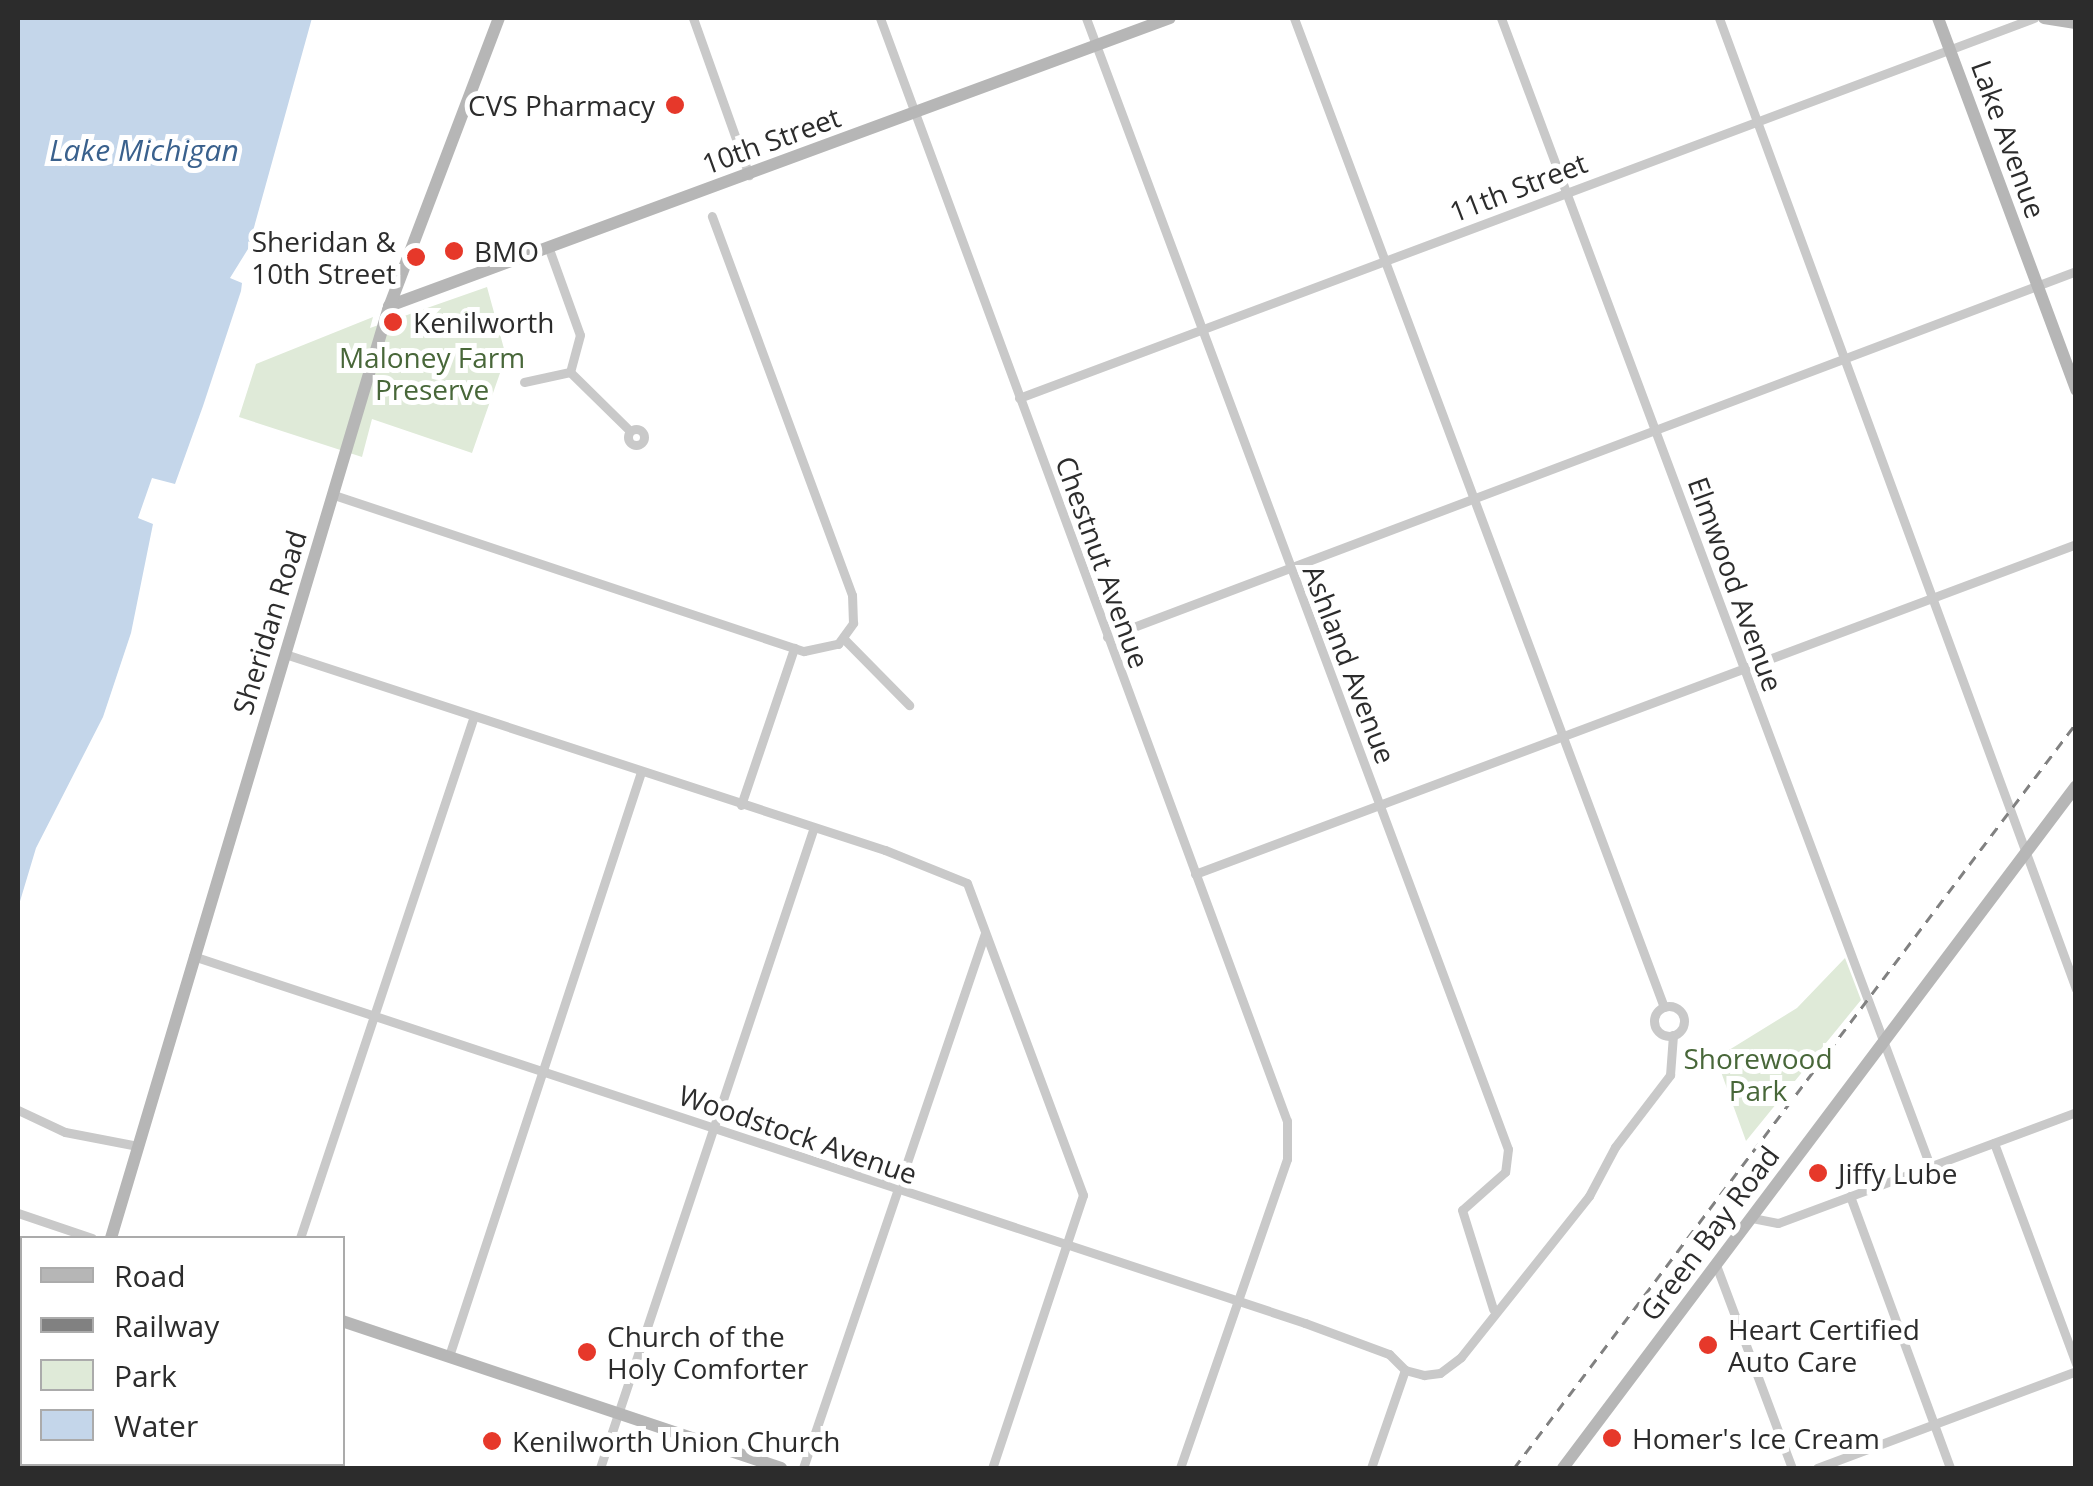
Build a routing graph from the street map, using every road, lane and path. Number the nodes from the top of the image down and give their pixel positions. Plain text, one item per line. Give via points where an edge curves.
1 (692, 18) edge
2 (880, 18) edge
3 (1086, 18) edge
4 (1170, 18) edge
5 (1294, 18) edge
6 (1500, 18) edge
7 (1719, 18) edge
8 (1938, 18) edge
9 (2034, 18) edge
10 (2044, 18) edge
11 (494, 20) edge
12 (2076, 23) edge
13 (1096, 45) junction
14 (1950, 49) junction
15 (914, 113) junction
16 (1757, 121) junction
17 (749, 175) junction
18 (1566, 193) junction
19 (712, 216) dead end
20 (549, 249) junction
21 (1385, 260) junction
22 (2076, 271) edge
23 (2037, 286) junction
24 (389, 306) junction
25 (1201, 329) junction
26 (1844, 358) junction
27 (570, 372) junction
28 (524, 382) dead end
29 (2076, 390) edge
30 (1019, 398) junction
31 (1655, 430) junction
32 (630, 431) dead end
33 (334, 495) junction
34 (1474, 498) junction
35 (2076, 544) edge
36 (1290, 568) junction
37 (1931, 596) junction
38 (1107, 637) junction
39 (844, 640) junction
40 (794, 648) junction
41 (285, 654) junction
42 (1744, 668) junction
43 (909, 704) dead end
44 (474, 716) junction
45 (1563, 736) junction
46 (641, 772) junction
47 (2076, 786) edge
48 (1379, 805) junction
49 (741, 806) junction
50 (813, 830) junction
51 (2026, 855) junction
52 (1195, 874) junction
53 (985, 934) junction
54 (193, 956) junction
55 (2076, 989) edge
56 (1664, 1007) junction
57 (374, 1017) junction
58 (1673, 1035) junction
59 (1884, 1043) junction
60 (545, 1074) junction
61 (18, 1110) edge
62 (2076, 1112) edge
63 (713, 1130) junction
64 (1994, 1143) junction
65 (138, 1146) junction
66 (1930, 1166) junction
67 (897, 1192) junction
68 (1850, 1196) junction
69 (18, 1213) edge
70 (1752, 1218) junction
71 (86, 1236) edge
72 (113, 1236) edge
73 (301, 1236) edge
74 (1065, 1248) junction
75 (1716, 1265) junction
76 (1235, 1304) junction
77 (1493, 1309) junction
78 (345, 1322) edge
79 (450, 1356) junction
80 (2076, 1368) edge
81 (1405, 1370) junction
82 (618, 1414) junction
83 (1934, 1424) junction
84 (600, 1468) edge
85 (781, 1468) edge
86 (803, 1468) edge
87 (992, 1468) edge
88 (1180, 1468) edge
89 (1370, 1468) edge
90 (1562, 1468) edge
91 (1792, 1468) edge
92 (1817, 1468) edge
93 (1950, 1468) edge

1 - 17 street
2 - 15 street, Chestnut Avenue
3 - 13 street, Ashland Avenue
4 - 13 street, 10th Street
5 - 21 street
6 - 18 street, Elmwood Avenue
7 - 16 street
8 - 14 street, Lake Avenue
9 - 14 street, 11th Street
10 - 12 street
11 - 24 street, Sheridan Road
13 - 15 street, 10th Street
13 - 25 street, Ashland Avenue
14 - 16 street, 11th Street
14 - 23 street, Lake Avenue
15 - 17 street, 10th Street
15 - 30 street, Chestnut Avenue
16 - 18 street, 11th Street
16 - 26 street
17 - 20 street, 10th Street
18 - 21 street, 11th Street
18 - 31 street, Elmwood Avenue
19 - 39 street via 852,595 854,616
20 - 24 street, 10th Street
20 - 27 street via 580,335
21 - 25 street, 11th Street
21 - 34 street
22 - 23 street
23 - 26 street
23 - 29 street, Lake Avenue
24 - 33 street, Sheridan Road
25 - 30 street, 11th Street
25 - 36 street, Ashland Avenue
26 - 31 street
26 - 37 street
27 - 28 street
27 - 32 street
30 - 38 street, Chestnut Avenue
31 - 34 street
31 - 42 street, Elmwood Avenue
33 - 40 street
33 - 41 street, Sheridan Road
34 - 36 street
34 - 45 street
35 - 37 street
36 - 38 street
36 - 48 street, Ashland Avenue
37 - 42 street
37 - 51 street
38 - 52 street, Chestnut Avenue
39 - 40 street via 821,650
39 - 43 street
40 - 49 street
41 - 44 street
41 - 54 street, Sheridan Road
42 - 45 street
42 - 59 street, Elmwood Avenue
44 - 46 street
44 - 57 street
45 - 48 street
45 - 56 street
46 - 49 street
46 - 60 street
47 - 51 street, Green Bay Road
48 - 52 street
48 - 77 street, Ashland Avenue via 1510,1159 1505,1172 1462,1210
49 - 50 street
50 - 53 street via 958,876 976,898
50 - 63 street
51 - 55 street
51 - 59 street, Green Bay Road
52 - 76 street, Chestnut Avenue via 1287,1121 1287,1159
53 - 67 street
53 - 74 street via 1083,1195
54 - 57 street, Woodstock Avenue
54 - 65 street, Sheridan Road
56 - 58 street via 1654,1023
56 - 58 street via 1683,1016
57 - 60 street, Woodstock Avenue
57 - 73 street
58 - 77 street via 1674,1066 1654,1100 1615,1147 1589,1196
59 - 66 street, Elmwood Avenue
59 - 70 street, Green Bay Road
60 - 63 street, Woodstock Avenue
60 - 79 street
61 - 65 street via 66,1132
62 - 64 street
63 - 67 street, Woodstock Avenue
63 - 82 street
64 - 66 street
64 - 80 street
65 - 72 street, Sheridan Road
66 - 68 street
67 - 74 street, Woodstock Avenue
67 - 86 street
68 - 70 street via 1778,1223
68 - 83 street
69 - 71 street
70 - 75 street, Green Bay Road
74 - 76 street, Woodstock Avenue
74 - 87 street
75 - 90 street, Green Bay Road
75 - 91 street
76 - 81 street, Woodstock Avenue via 1389,1354
76 - 88 street
77 - 81 street via 1447,1369 1424,1375
78 - 79 street
79 - 82 street
80 - 83 street
81 - 89 street
82 - 84 street
82 - 85 street
83 - 92 street
83 - 93 street

